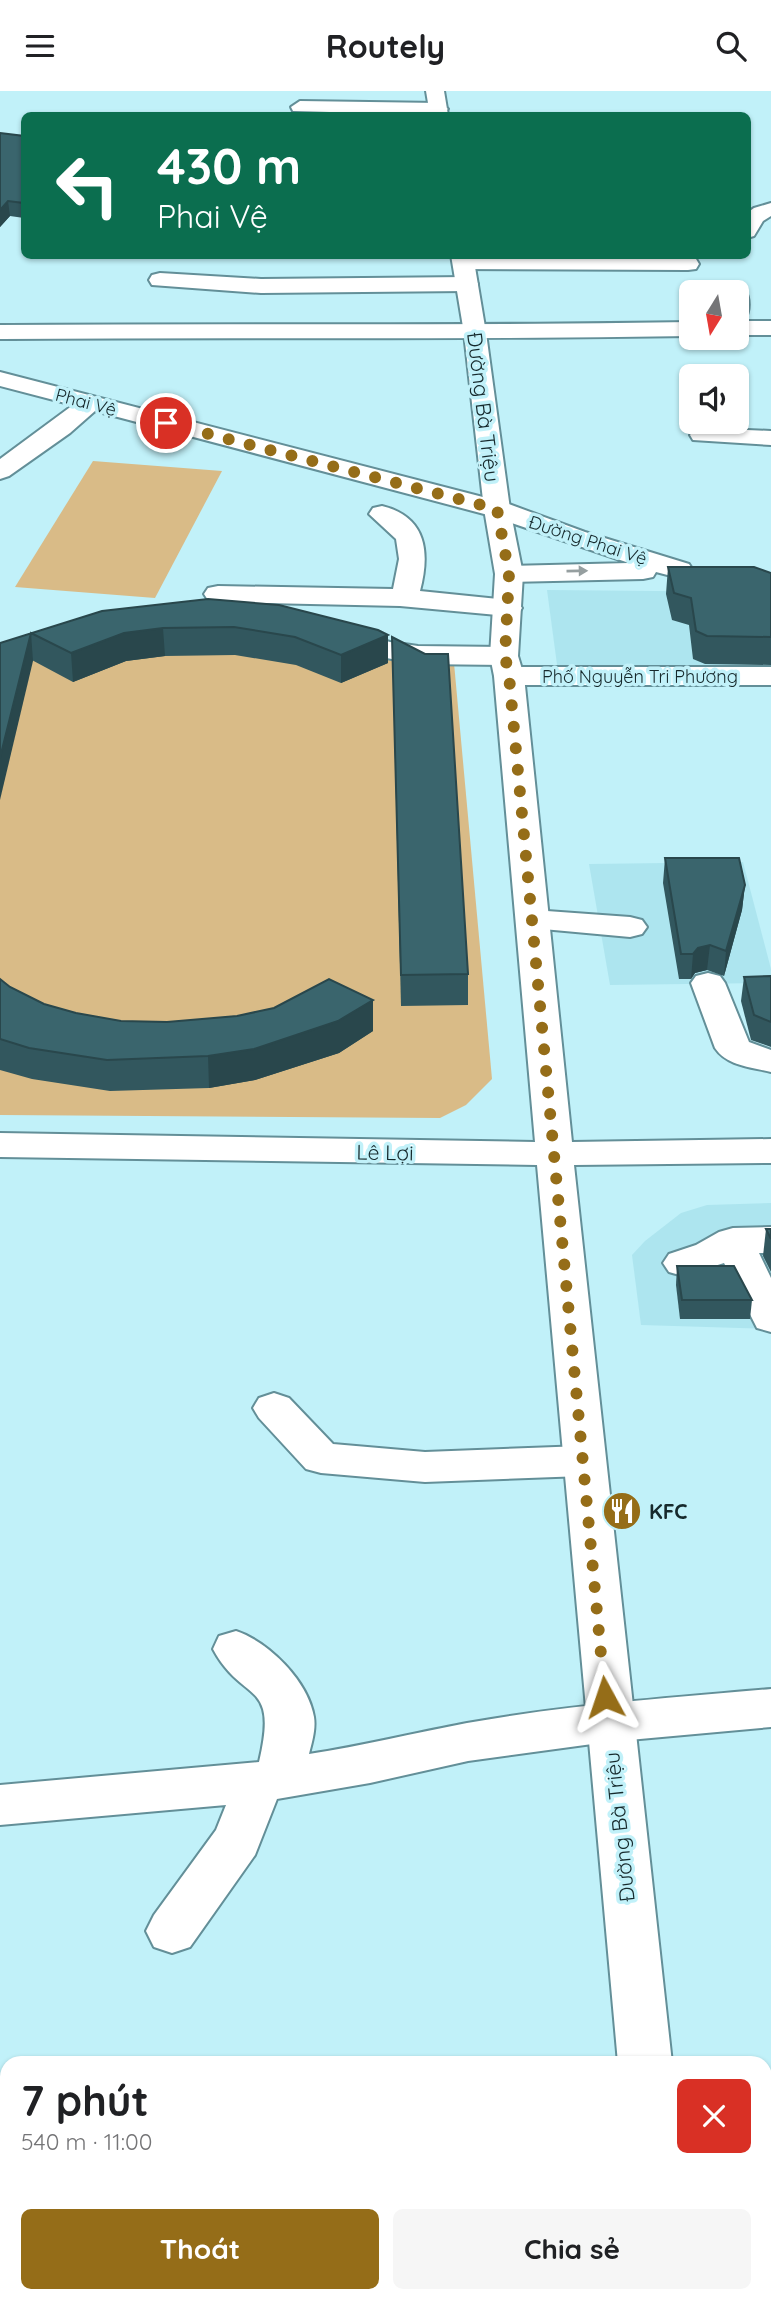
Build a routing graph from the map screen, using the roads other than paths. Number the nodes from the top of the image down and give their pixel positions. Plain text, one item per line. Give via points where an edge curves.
1 (438, 105) edge
2 (300, 107) dead end
3 (751, 204) edge
4 (771, 208) edge
5 (751, 225) edge
6 (751, 236) edge
7 (771, 238) edge
8 (688, 264) dead end
9 (464, 268) edge
10 (160, 280) dead end
11 (749, 328) edge
12 (771, 328) edge
13 (679, 329) edge
14 (0, 332) edge
15 (475, 333) junction
16 (0, 379) edge
17 (90, 403) junction
18 (703, 437) edge
19 (771, 438) edge
20 (0, 471) edge
21 (497, 509) junction
22 (382, 514) dead end
23 (508, 591) junction
24 (405, 597) junction
25 (268, 621) edge
26 (306, 628) edge
27 (507, 666) junction
28 (771, 677) edge
29 (533, 920) junction
30 (631, 927) dead end
31 (708, 983) dead end
32 (771, 1061) edge
33 (0, 1145) edge
34 (771, 1151) edge
35 (555, 1154) junction
36 (752, 1240) edge
37 (683, 1263) edge
38 (771, 1318) edge
39 (274, 1408) dead end
40 (583, 1461) junction
41 (236, 1649) dead end
42 (771, 1708) edge
43 (607, 1723) junction
44 (270, 1780) junction
45 (0, 1805) edge
46 (172, 1931) dead end
47 (644, 2056) edge

1 - 2 street
3 - 4 street
4 - 5 street via 759,211
6 - 7 street
8 - 9 street
9 - 10 street via 390,283 261,286
9 - 15 street, Đường Bà Triệu
11 - 12 street
13 - 15 street
14 - 15 street
15 - 21 street, Đường Bà Triệu
16 - 17 street, Phai Vệ
17 - 20 street
17 - 21 street, Phai Vệ
18 - 19 street
21 - 23 street, Đường Bà Triệu
23 -> 21 street, Đường Phai Vệ via 692,570 576,538
22 - 24 street via 400,522 411,536 411,575
23 - 24 street, Đường Phai Vệ via 452,600
23 - 27 street, Đường Bà Triệu
24 - 25 street, Đường Phai Vệ via 211,605
26 - 27 street, Phố Nguyễn Tri Phương via 418,656
27 - 28 street, Phố Nguyễn Tri Phương
27 - 29 street, Đường Bà Triệu
29 - 30 street
29 - 35 street, Đường Bà Triệu
31 - 32 street via 733,1048
33 - 35 street, Lê Lợi
34 - 35 street, Lê Lợi
35 - 40 street, Đường Bà Triệu
36 - 37 street
36 - 38 street
39 - 40 street via 321,1458 425,1467
40 - 43 street, Đường Bà Triệu
41 - 44 street via 277,1686 287,1707 290,1729
42 - 43 street
43 - 44 street via 468,1742
43 - 47 street, Đường Bà Triệu
44 - 45 street
44 - 46 street via 237,1840

